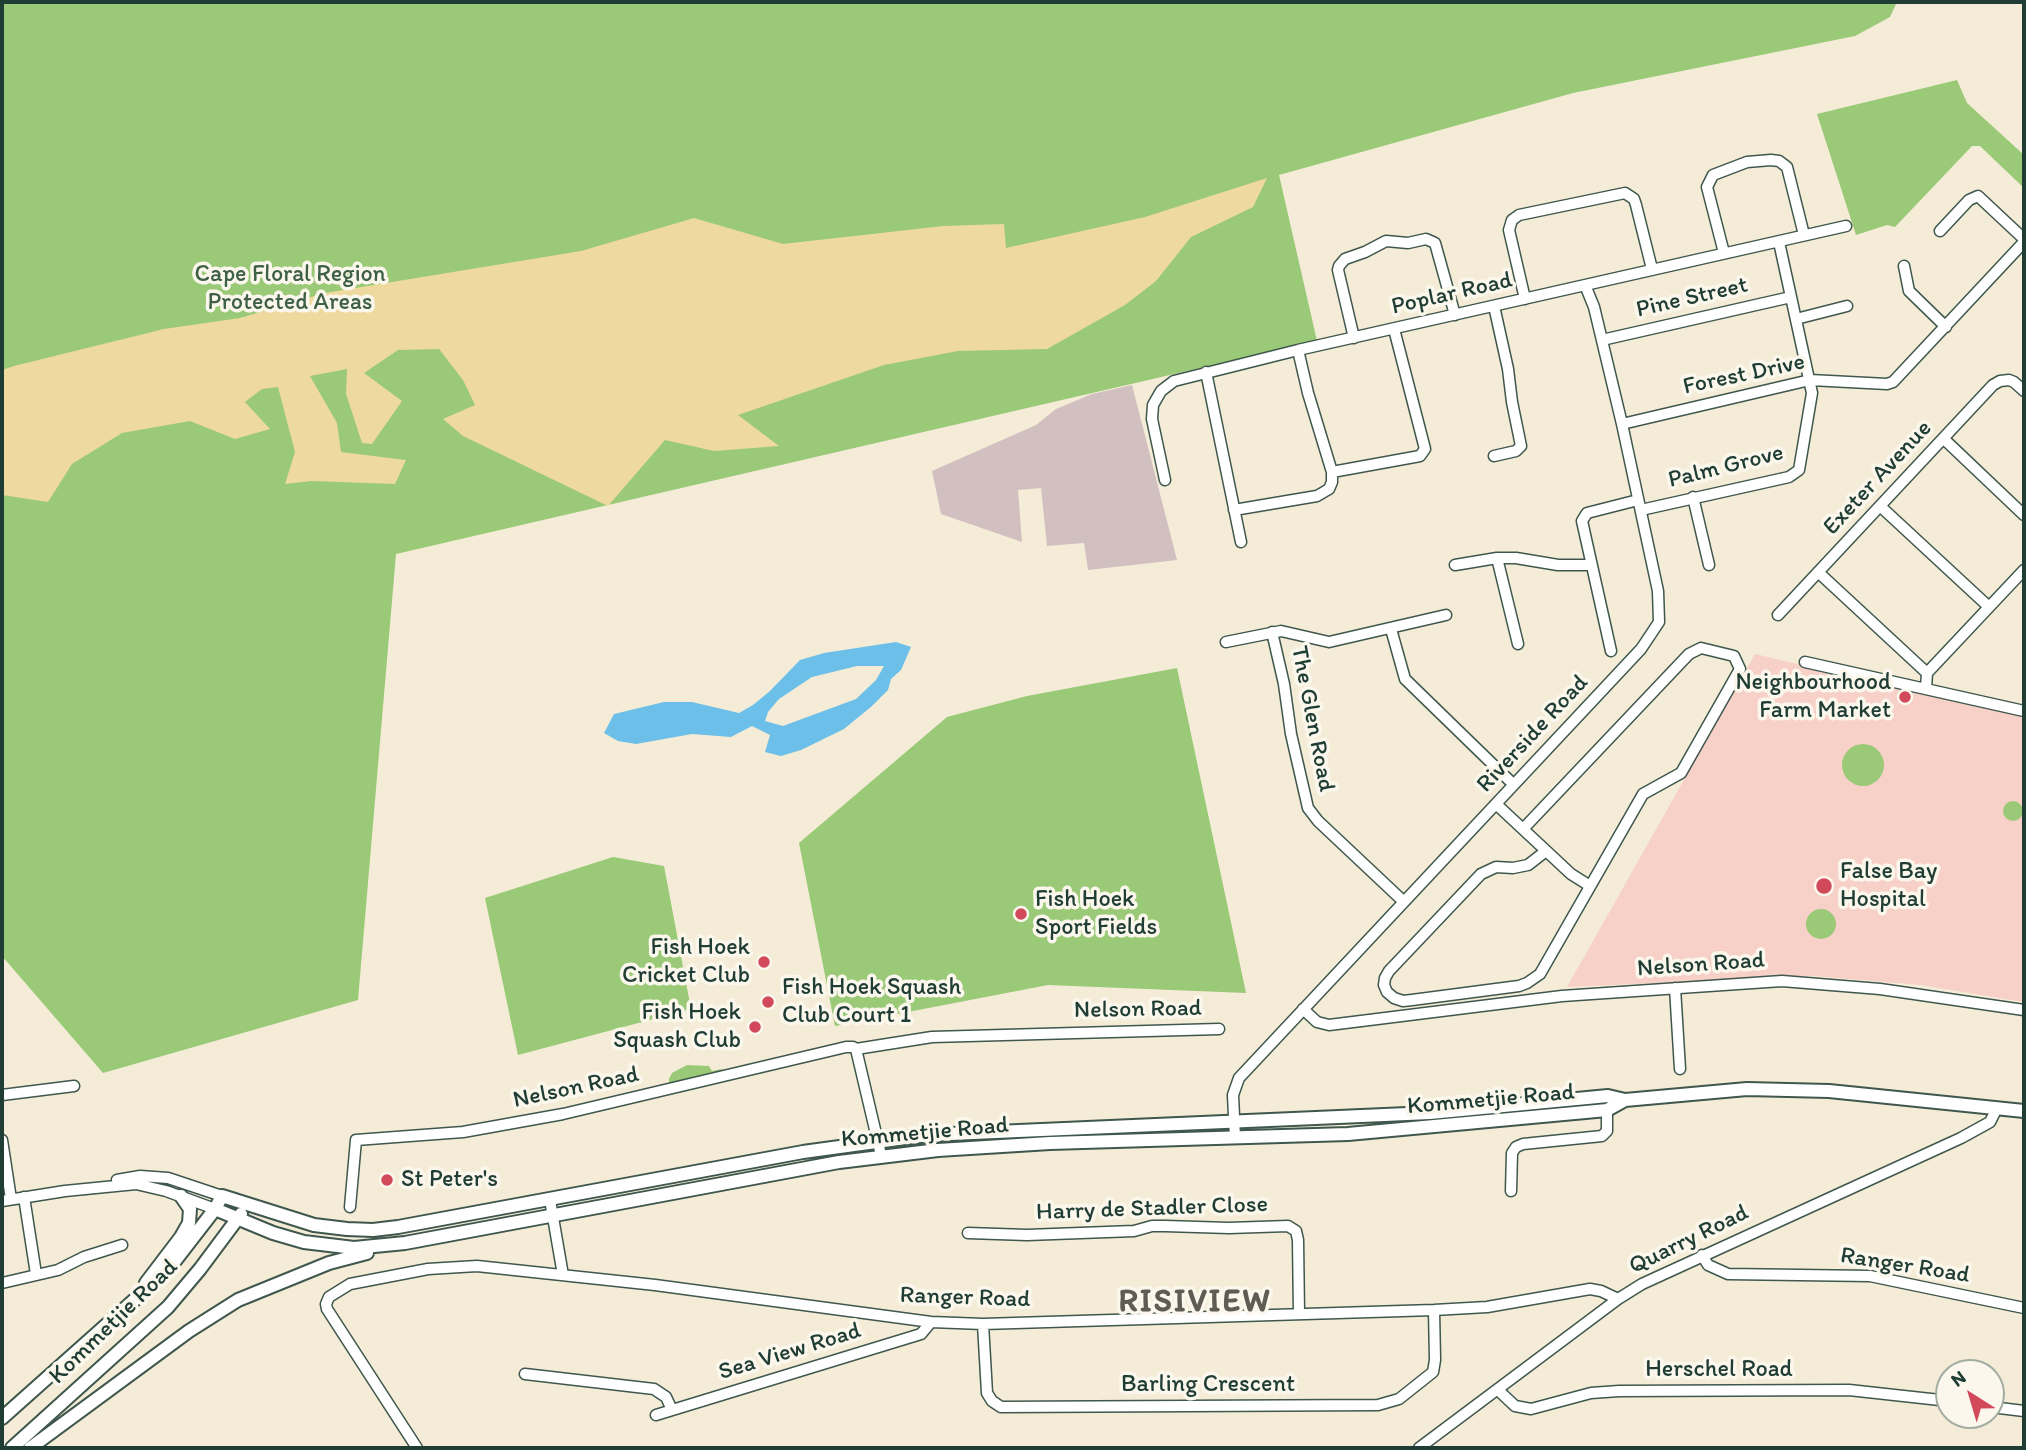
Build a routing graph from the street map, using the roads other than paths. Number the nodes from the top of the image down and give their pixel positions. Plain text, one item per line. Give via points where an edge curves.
1 (1846, 226) dead end
2 (1940, 230) dead end
3 (1804, 235) junction
4 (2024, 240) edge
5 (1779, 242) junction
6 (1724, 253) junction
7 (1904, 266) dead end
8 (1652, 269) junction
9 (1585, 285) junction
10 (1791, 297) junction
11 (1525, 299) junction
12 (1494, 306) junction
13 (1847, 306) dead end
14 (1455, 315) junction
15 (1797, 319) junction
16 (1946, 327) junction
17 (1394, 329) junction
18 (1354, 338) junction
19 (1602, 340) junction
20 (1298, 350) junction
21 (1206, 372) junction
22 (1810, 380) junction
23 (2024, 391) edge
24 (1622, 424) junction
25 (1944, 439) junction
26 (1494, 456) dead end
27 (1332, 472) junction
28 (1165, 480) dead end
29 (1693, 497) junction
30 (1640, 505) junction
31 (1880, 506) junction
32 (1234, 510) junction
33 (2024, 515) edge
34 (1241, 542) dead end
35 (1497, 558) junction
36 (1455, 565) dead end
37 (1591, 565) junction
38 (1709, 565) dead end
39 (2024, 570) edge
40 (1818, 572) junction
41 (1989, 607) junction
42 (1446, 615) dead end
43 (1778, 615) dead end
44 (1391, 629) junction
45 (1272, 632) junction
46 (1226, 642) dead end
47 (1518, 644) dead end
48 (1612, 651) dead end
49 (1805, 662) dead end
50 (1927, 673) junction
51 (1926, 688) junction
52 (2024, 711) edge
53 (1514, 784) junction
54 (1496, 804) junction
55 (1523, 829) junction
56 (1546, 851) junction
57 (1590, 886) junction
58 (1403, 901) junction
59 (1675, 988) junction
60 (1303, 1009) junction
61 (2024, 1010) edge
62 (1219, 1029) dead end
63 (856, 1049) junction
64 (1680, 1069) dead end
65 (74, 1086) dead end
66 (2, 1095) edge
67 (1625, 1100) junction
68 (1997, 1108) junction
69 (1607, 1110) junction
70 (2024, 1111) edge
71 (1233, 1120) junction
72 (1235, 1138) junction
73 (2, 1140) edge
74 (878, 1140) junction
75 (881, 1156) junction
76 (65, 1191) junction
77 (1511, 1191) dead end
78 (181, 1196) junction
79 (222, 1196) junction
80 (24, 1197) junction
81 (550, 1199) junction
82 (6, 1200) edge
83 (247, 1204) junction
84 (350, 1207) dead end
85 (215, 1209) junction
86 (553, 1215) junction
87 (237, 1220) junction
88 (968, 1233) dead end
89 (405, 1242) junction
90 (122, 1245) dead end
91 (1702, 1255) junction
92 (36, 1274) junction
93 (564, 1275) junction
94 (2, 1283) edge
95 (1618, 1299) junction
96 (129, 1306) junction
97 (2024, 1308) edge
98 (1434, 1310) junction
99 (1300, 1314) junction
100 (931, 1322) junction
101 (983, 1324) junction
102 (525, 1374) dead end
103 (1498, 1390) junction
104 (1935, 1399) edge
105 (2005, 1408) edge
106 (672, 1410) junction
107 (2024, 1411) edge
108 (656, 1415) dead end
109 (2, 1418) edge
110 (12, 1448) edge
111 (30, 1448) edge
112 (417, 1448) edge
113 (1419, 1448) edge

1 - 3 street, Poplar Road
2 - 4 street via 1978,196
3 - 5 street, Poplar Road
3 - 6 street via 1787,167 1771,159 1747,162 1713,175 1707,187
4 - 16 street, Forest Drive
5 - 6 street, Poplar Road
5 - 10 street, Palm Grove
6 - 8 street, Poplar Road
7 - 16 street via 1909,291
8 - 9 street, Poplar Road
8 - 11 street via 1634,199 1625,192 1518,215 1508,230
9 - 11 street, Poplar Road
9 - 19 street, Riverside Road
10 - 15 street, Palm Grove
10 - 19 street, Pine Street
11 - 12 street, Poplar Road
12 - 14 street, Poplar Road
12 - 26 street via 1521,446
13 - 15 street
14 - 17 street, Poplar Road
14 - 18 street via 1435,243 1426,239 1386,241 1339,265
15 - 22 street, Palm Grove
16 - 22 street, Forest Drive via 1887,384
17 - 18 street, Poplar Road
17 - 27 street via 1425,449 1420,456
18 - 20 street, Poplar Road
19 - 24 street, Riverside Road
20 - 21 street, Poplar Road
20 - 27 street
21 - 28 street, Poplar Road via 1174,381 1153,405
21 - 32 street
22 - 24 street, Forest Drive
22 - 29 street, Palm Grove via 1812,393 1799,470 1789,477
23 - 25 street, Exeter Avenue via 2004,380 1993,385
24 - 30 street, Riverside Road
25 - 31 street, Exeter Avenue
25 - 33 street
27 - 32 street via 1329,489 1317,496
29 - 30 street, Palm Grove
29 - 38 street
30 - 37 street, Palm Grove via 1584,516
30 - 53 street, Riverside Road via 1660,604 1655,630
31 - 40 street, Exeter Avenue
31 - 41 street
32 - 34 street
35 - 36 street
35 - 37 street
35 - 47 street
37 - 48 street
39 - 41 street
40 - 43 street, Exeter Avenue
40 - 50 street
41 - 50 street
42 - 44 street
44 - 45 street via 1329,642 1288,631
44 - 53 street via 1405,679
45 - 46 street
45 - 58 street, The Glen Road via 1308,808
49 - 51 street
50 - 51 street
51 - 52 street
53 - 54 street, Riverside Road
54 - 55 street
54 - 58 street, Riverside Road
55 - 56 street
55 - 57 street via 1689,654 1701,648 1734,656 1740,669 1681,772 1643,794
56 - 57 street
56 - 57 street via 1528,865 1496,867 1481,874 1389,971 1384,985 1394,998 1403,1001 1528,984 1540,974
58 - 60 street, Riverside Road
59 - 60 street, Nelson Road via 1562,996 1329,1025 1317,1022
59 - 61 street, Nelson Road via 1790,981
59 - 64 street
60 - 71 street, Riverside Road via 1239,1078 1233,1095
62 - 63 street, Nelson Road via 932,1037
63 - 74 street
63 - 84 street, Nelson Road via 846,1047 495,1127 356,1140
65 - 66 street
67 - 68 main road, Kommetjie Road via 1747,1089 1829,1091
67 - 69 main road, Kommetjie Road
67 - 71 main road, Kommetjie Road via 1608,1096 1430,1113
68 - 70 main road, Kommetjie Road
68 - 91 street, Quarry Road via 1990,1122 1961,1138
69 - 72 main road, Kommetjie Road via 1348,1134
69 - 77 street via 1607,1131 1602,1136 1516,1147
71 - 72 street, Riverside Road
71 - 74 main road, Kommetjie Road
72 - 75 main road, Kommetjie Road via 1050,1143
73 - 82 street
74 - 75 street
74 - 81 main road, Kommetjie Road
75 - 86 main road, Kommetjie Road
76 - 78 street via 136,1184
76 - 79 street via 159,1176
76 - 80 street
78 - 85 street
78 - 96 main road via 190,1209 189,1223
79 - 83 main road, Kommetjie Road
79 - 85 main road, Kommetjie Road
80 - 82 street
80 - 92 street
81 - 83 main road, Kommetjie Road via 373,1230 314,1225
81 - 86 street
83 - 87 main road, Kommetjie Road
85 - 87 main road, Kommetjie Road
85 - 96 main road, Kommetjie Road via 167,1271
86 - 89 main road, Kommetjie Road
86 - 93 street
87 - 89 main road, Kommetjie Road via 334,1247
87 - 110 main road, Kommetjie Road via 168,1307
88 - 99 street, Harry de Stadler Close via 1288,1226 1296,1231 1298,1240
89 - 111 main road via 329,1263 238,1300
90 - 92 street
91 - 95 street, Quarry Road
91 - 97 street, Ranger Road via 1708,1265 1728,1274 1870,1276
92 - 94 street
93 - 100 street, Ranger Road
93 - 112 street, Ranger Road via 477,1266 428,1269 350,1284 329,1297 327,1309
95 - 98 street, Ranger Road via 1590,1289 1487,1307
95 - 103 street, Quarry Road
96 - 109 main road, Kommetjie Road
98 - 99 street, Ranger Road
98 - 101 street, Barling Crescent via 1433,1372 1399,1399 1378,1405 1001,1407 987,1392
99 - 101 street, Ranger Road
100 - 101 street, Ranger Road
100 - 106 street, Sea View Road via 921,1334
102 - 106 street via 654,1389 666,1397
103 - 104 street, Herschel Road via 1515,1406 1531,1409 1591,1393 1619,1391 1849,1390
103 - 113 street, Quarry Road
105 - 107 street
106 - 108 street, Sea View Road

